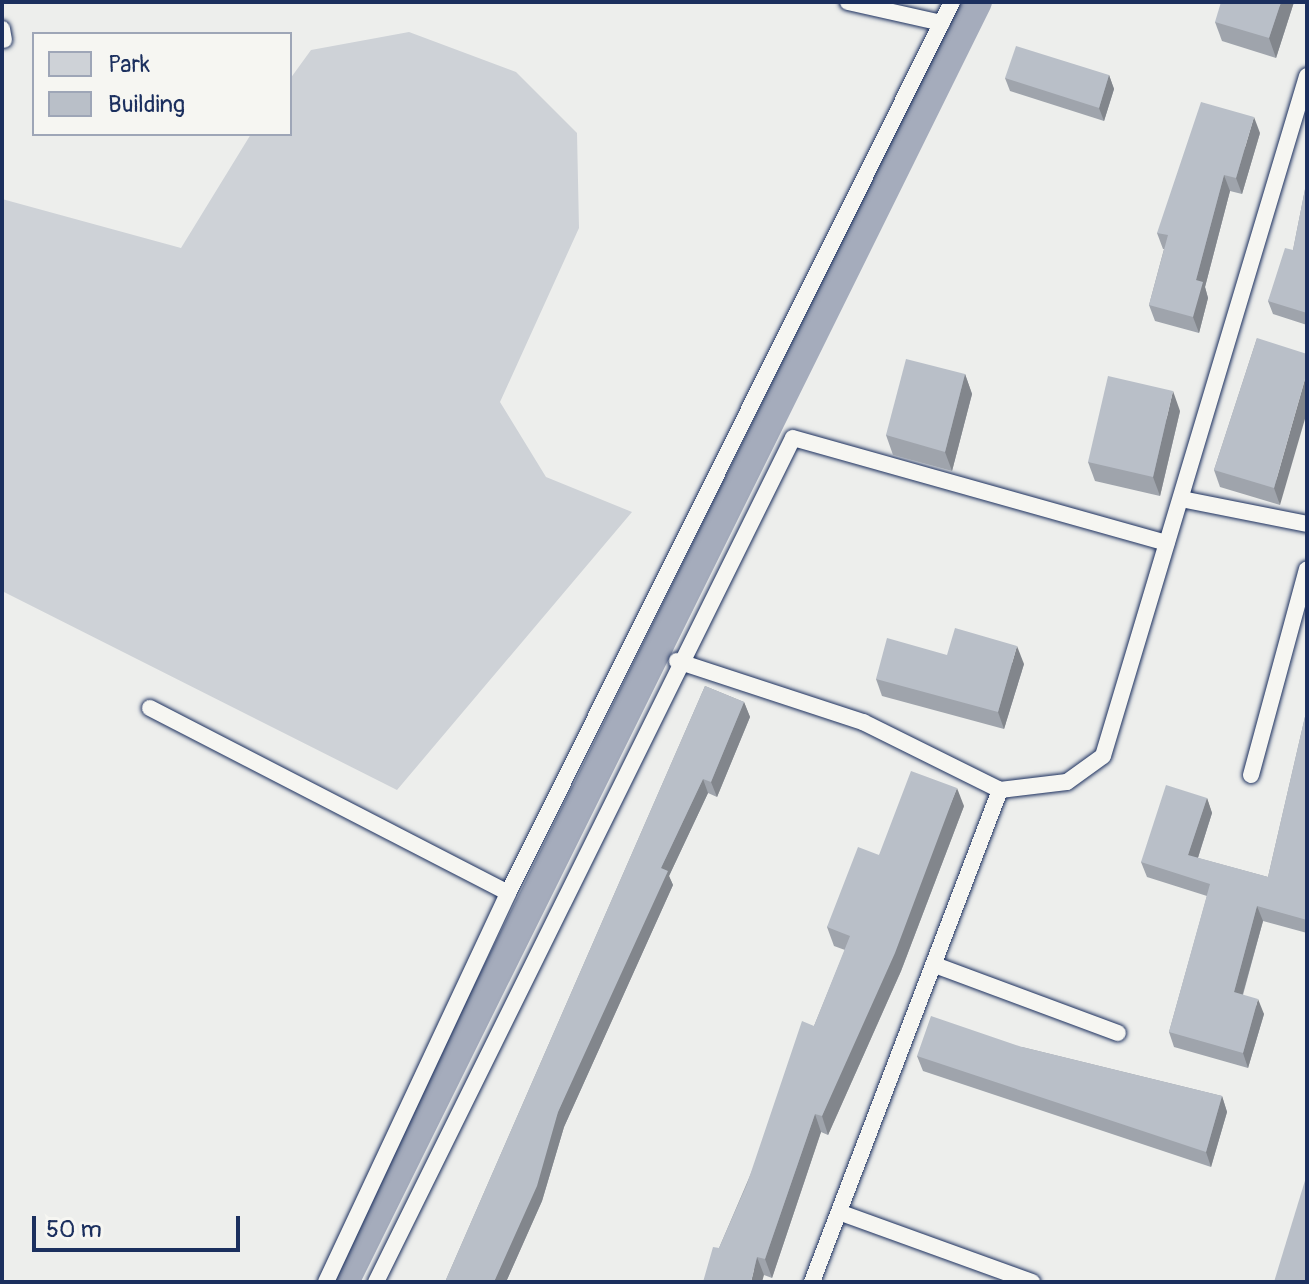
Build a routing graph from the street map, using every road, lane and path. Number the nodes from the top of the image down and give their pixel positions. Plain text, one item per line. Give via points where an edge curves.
1 (848, 2) edge
2 (952, 2) edge
3 (942, 23) junction
4 (1307, 76) edge
5 (1181, 499) junction
6 (1307, 524) edge
7 (1167, 543) junction
8 (1307, 569) edge
9 (677, 661) junction
10 (150, 708) dead end
11 (1251, 775) dead end
12 (1000, 790) junction
13 (508, 893) junction
14 (935, 965) junction
15 (1118, 1033) dead end
16 (844, 1214) junction
17 (326, 1282) edge
18 (376, 1282) edge
19 (812, 1282) edge
20 (1032, 1282) edge

1 - 3 lane
2 - 3 lane
3 - 13 lane
4 - 5 lane
5 - 6 lane
5 - 7 lane
7 - 9 lane via 793,438
7 - 12 lane via 1103,756 1067,782
8 - 11 lane
9 - 12 lane via 863,722
9 - 18 lane
10 - 13 lane
12 - 14 lane
13 - 17 lane
14 - 15 lane
14 - 16 lane
16 - 19 lane via 829,1229
16 - 20 lane

